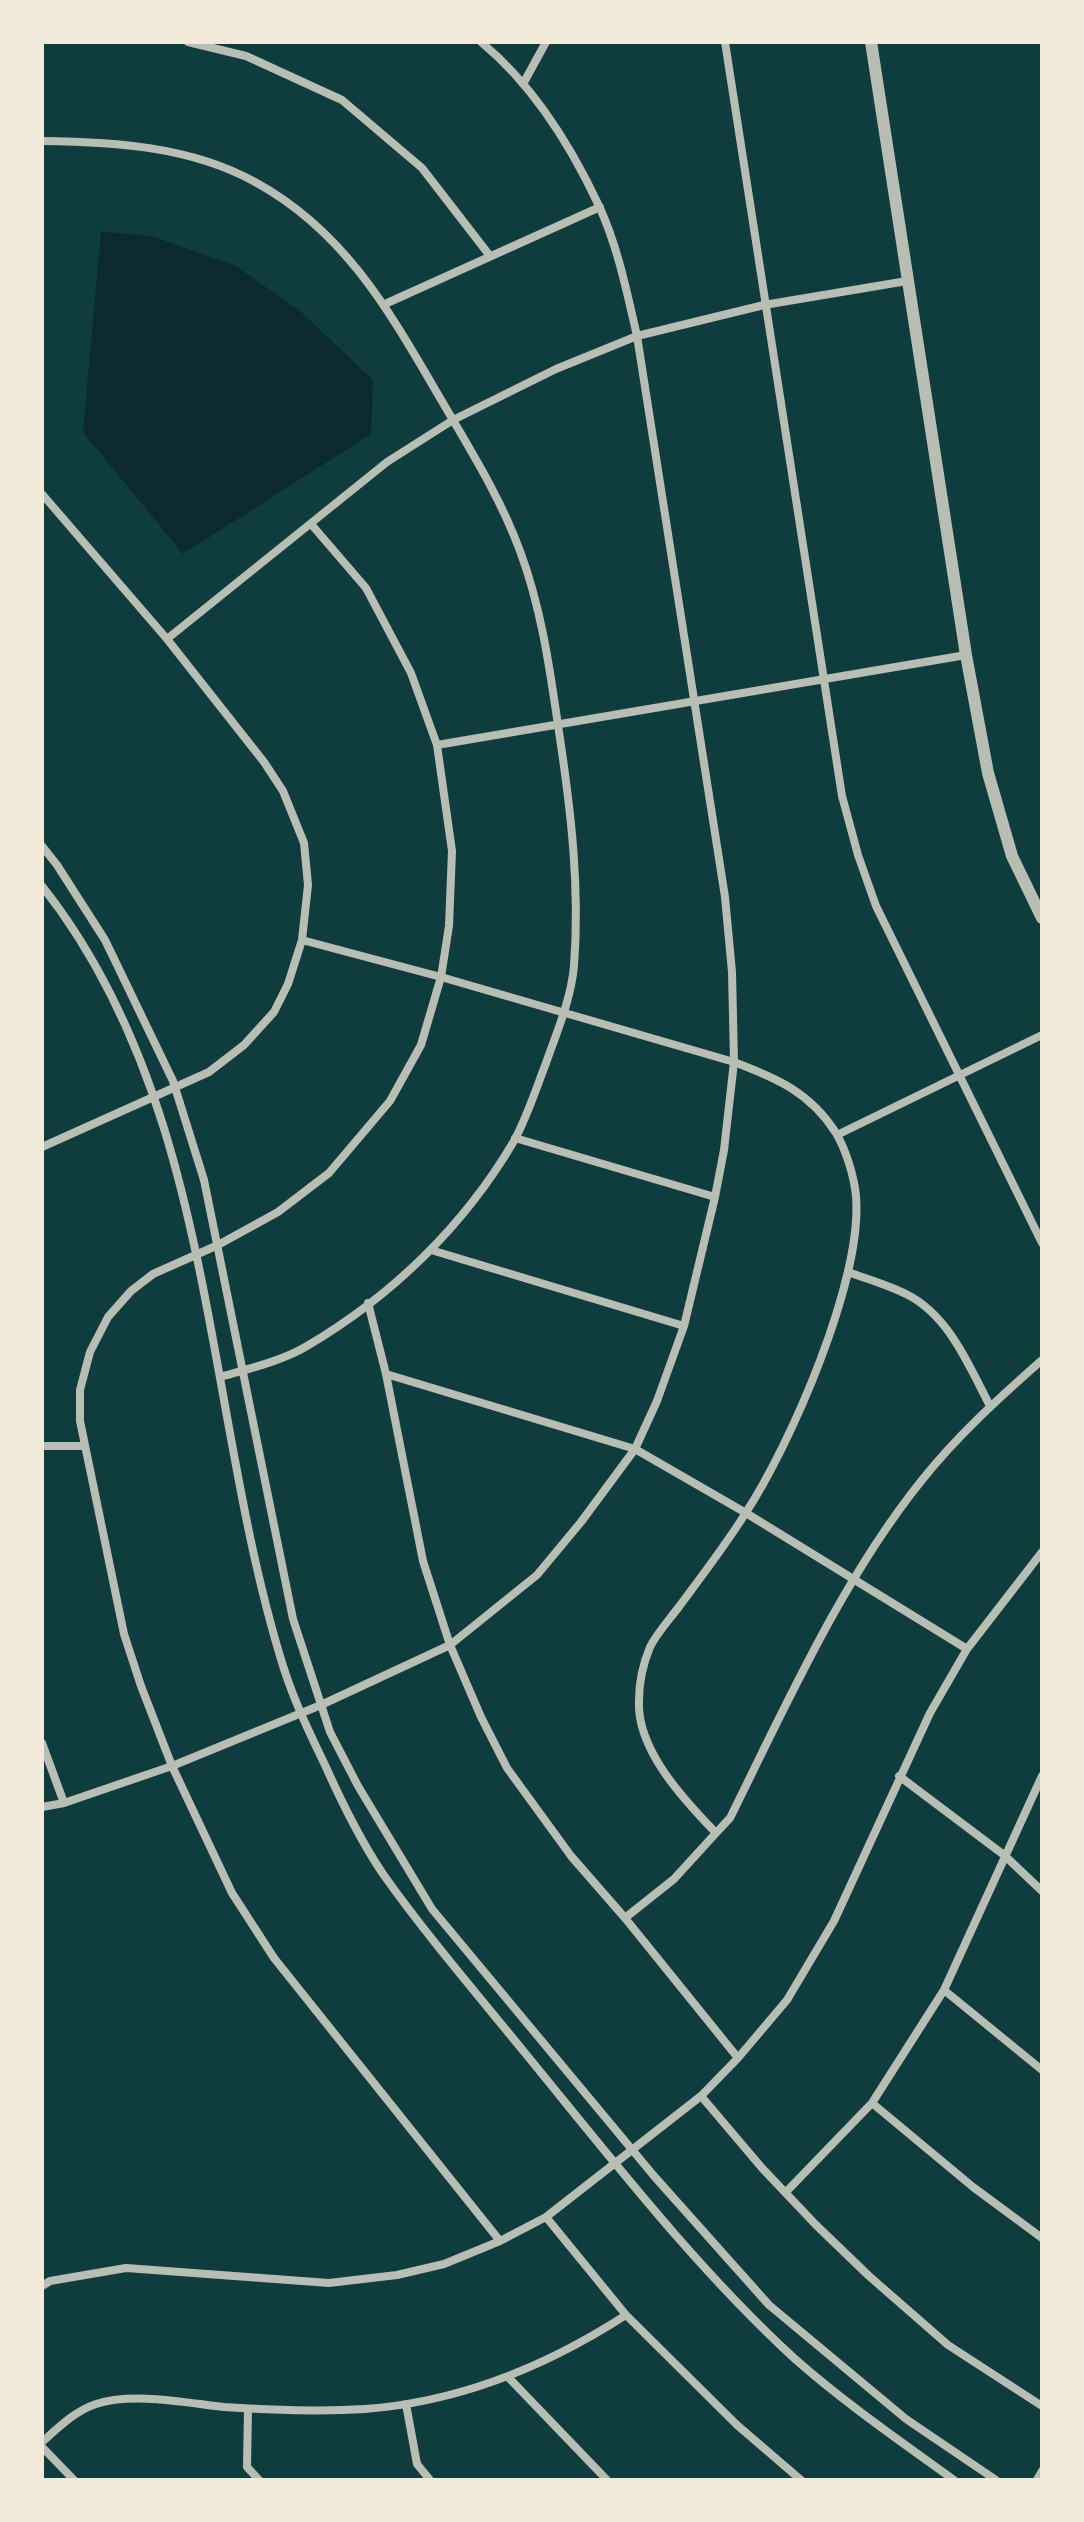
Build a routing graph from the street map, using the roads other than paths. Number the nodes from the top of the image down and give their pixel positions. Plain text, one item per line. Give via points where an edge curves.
1 (188, 42) edge
2 (481, 42) edge
3 (546, 42) edge
4 (725, 42) edge
5 (871, 42) edge
6 (523, 84) junction
7 (42, 141) edge
8 (600, 207) junction
9 (490, 256) junction
10 (907, 281) junction
11 (385, 304) junction
12 (764, 305) junction
13 (637, 336) junction
14 (453, 420) junction
15 (42, 494) edge
16 (311, 524) junction
17 (167, 639) junction
18 (966, 655) junction
19 (823, 679) junction
20 (693, 701) junction
21 (558, 724) junction
22 (437, 745) junction
23 (42, 846) edge
24 (42, 886) edge
25 (1042, 918) edge
26 (302, 940) junction
27 (441, 977) junction
28 (564, 1013) junction
29 (1042, 1035) edge
30 (734, 1062) junction
31 (960, 1076) junction
32 (175, 1087) junction
33 (152, 1096) junction
34 (837, 1135) junction
35 (515, 1138) junction
36 (42, 1148) edge
37 (715, 1197) junction
38 (1042, 1243) edge
39 (218, 1245) junction
40 (431, 1250) junction
41 (195, 1254) junction
42 (848, 1272) junction
43 (368, 1303) junction
44 (684, 1326) junction
45 (1042, 1360) edge
46 (243, 1370) junction
47 (386, 1374) junction
48 (220, 1377) junction
49 (990, 1406) junction
50 (42, 1446) edge
51 (84, 1446) junction
52 (635, 1449) junction
53 (746, 1513) junction
54 (1042, 1552) edge
55 (854, 1579) junction
56 (450, 1645) junction
57 (967, 1649) junction
58 (321, 1705) junction
59 (300, 1713) junction
60 (42, 1743) edge
61 (172, 1766) junction
62 (899, 1776) junction
63 (1042, 1776) edge
64 (64, 1803) junction
65 (42, 1807) edge
66 (716, 1833) junction
67 (1004, 1855) junction
68 (1042, 1891) edge
69 (625, 1918) junction
70 (944, 1990) junction
71 (738, 2058) junction
72 (1042, 2070) edge
73 (701, 2096) junction
74 (872, 2103) junction
75 (632, 2149) junction
76 (615, 2163) junction
77 (786, 2192) junction
78 (546, 2217) junction
79 (1042, 2238) edge
80 (500, 2241) junction
81 (42, 2286) edge
82 (626, 2315) junction
83 (508, 2377) junction
84 (406, 2404) junction
85 (1042, 2406) edge
86 (248, 2409) junction
87 (42, 2445) edge
88 (1042, 2471) edge
89 (74, 2480) edge
90 (259, 2480) edge
91 (430, 2480) edge
92 (607, 2480) edge
93 (801, 2480) edge
94 (954, 2480) edge
95 (996, 2480) edge
96 (1037, 2480) edge

1 - 9 street via 246,56 342,100 422,168
2 - 6 street
3 - 6 street
4 - 12 street
5 - 10 street
6 - 8 street via 568,148
7 - 11 street via 146,146 215,164 254,181 334,242
8 - 9 street
8 - 13 street
9 - 11 street
10 - 12 street
10 - 18 street
11 - 14 street
12 - 13 street
12 - 19 street
13 - 14 street
13 - 20 street
14 - 16 street via 387,462
14 - 21 street via 500,502 522,555 546,640
15 - 17 street
16 - 17 street
16 - 22 street via 366,588 411,673
17 - 26 street via 283,791 304,843 308,885
18 - 19 street
18 - 25 street via 988,773 1012,856
19 - 20 street
19 - 31 street via 842,796 858,855 889,934
20 - 21 street
20 - 30 street via 730,946
21 - 22 street
21 - 28 street via 577,873 574,971
22 - 27 street via 452,851
23 - 32 street via 105,940
24 - 33 street via 78,936
26 - 27 street
26 - 32 street via 274,1012 221,1063
27 - 28 street
27 - 39 street via 421,1045 390,1101 329,1173 278,1212
28 - 30 street
28 - 35 street
29 - 31 street
30 - 34 street via 778,1078 820,1111
30 - 37 street
31 - 34 street
31 - 38 street
32 - 33 street
32 - 39 street
33 - 36 street
33 - 41 street via 170,1143
34 - 42 street via 856,1197
35 - 37 street
35 - 40 street via 467,1210
37 - 44 street
39 - 41 street
39 - 46 street
40 - 43 street
40 - 44 street
41 - 48 street
41 - 51 street via 153,1274 108,1317 90,1352 80,1390
42 - 49 street via 923,1304 952,1337
42 - 53 street via 792,1425
43 - 46 street via 304,1348
43 - 47 street
44 - 52 street
45 - 49 street
46 - 48 street
46 - 58 street via 293,1619
47 - 52 street
47 - 56 street via 423,1561
48 - 59 street via 258,1568
49 - 55 street via 922,1479
50 - 51 street
51 - 61 street via 124,1634
52 - 53 street
52 - 56 street via 537,1575
53 - 55 street
53 - 66 street via 651,1644 641,1672 638,1704 649,1750
54 - 57 street
55 - 57 street
55 - 66 street via 730,1818
56 - 58 street
56 - 69 street via 507,1768 571,1856
57 - 62 street
58 - 59 street
58 - 75 street via 358,1786 432,1909
59 - 61 street
59 - 76 street via 380,1870
60 - 64 street
61 - 64 street
61 - 80 street via 232,1893 274,1958
62 - 67 street
62 - 71 street via 834,1921 787,2000
63 - 67 street
64 - 65 street
66 - 69 street via 674,1879
67 - 68 street
67 - 70 street
69 - 71 street
70 - 72 street
70 - 74 street
71 - 73 street
73 - 75 street
73 - 77 street
74 - 77 street
74 - 79 street
75 - 76 street
75 - 95 street via 769,2305 906,2419
76 - 78 street
76 - 94 street via 797,2361
77 - 85 street via 948,2345
78 - 80 street
78 - 82 street
80 - 81 street via 444,2264 329,2283 126,2268
82 - 83 street
82 - 93 street
83 - 84 street
83 - 92 street
84 - 86 street
84 - 91 street via 417,2464
86 - 87 street via 138,2399 100,2402 71,2416
86 - 90 street via 247,2467
87 - 89 street
88 - 96 street

